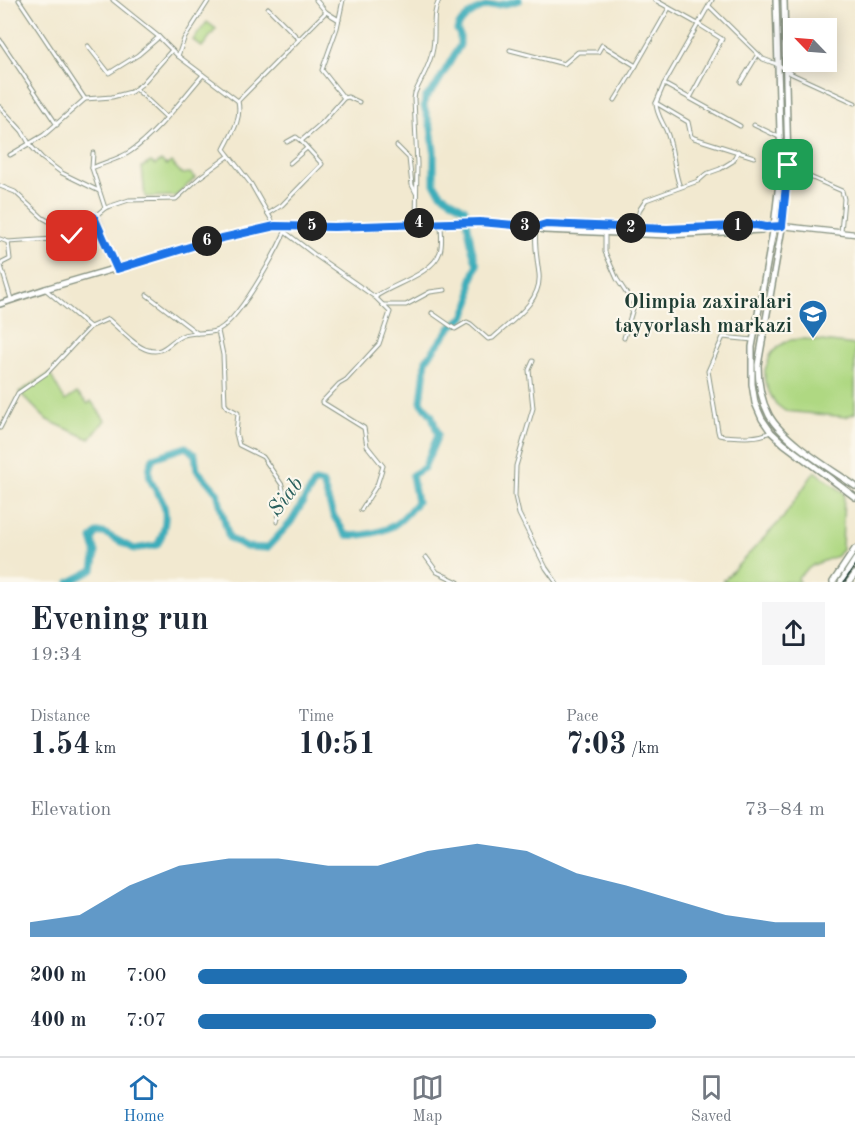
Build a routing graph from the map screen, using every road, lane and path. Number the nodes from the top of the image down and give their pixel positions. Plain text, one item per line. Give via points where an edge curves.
1 (19, 0) edge
2 (113, 0) edge
3 (209, 0) edge
4 (316, 0) edge
5 (343, 0) edge
6 (439, 0) edge
7 (655, 0) edge
8 (712, 0) edge
9 (777, 0) edge
10 (784, 0) edge
11 (709, 6) junction
12 (268, 8) dead end
13 (669, 8) junction
14 (326, 12) junction
15 (784, 18) edge
16 (339, 20) junction
17 (698, 24) junction
18 (159, 37) junction
19 (299, 39) junction
20 (0, 40) edge
21 (88, 46) dead end
22 (172, 50) junction
23 (510, 50) dead end
24 (758, 54) junction
25 (178, 56) junction
26 (779, 65) junction
27 (636, 66) junction
28 (783, 69) edge
29 (785, 72) edge
30 (787, 72) edge
31 (203, 75) junction
32 (741, 82) dead end
33 (664, 84) junction
34 (136, 89) junction
35 (344, 98) junction
36 (690, 98) junction
37 (85, 99) junction
38 (615, 100) dead end
39 (238, 101) junction
40 (359, 102) dead end
41 (656, 103) junction
42 (855, 104) edge
43 (0, 107) edge
44 (166, 117) junction
45 (57, 125) junction
46 (754, 125) dead end
47 (740, 126) dead end
48 (780, 138) junction
49 (301, 141) junction
50 (287, 142) dead end
51 (29, 143) junction
52 (397, 146) dead end
53 (307, 148) junction
54 (738, 151) junction
55 (93, 153) dead end
56 (10, 155) dead end
57 (229, 156) junction
58 (754, 157) dead end
59 (290, 164) dead end
60 (92, 168) junction
61 (810, 177) dead end
62 (0, 186) edge
63 (680, 187) junction
64 (99, 191) junction
65 (417, 195) junction
66 (105, 208) junction
67 (268, 214) junction
68 (94, 217) junction
69 (416, 223) junction
70 (442, 223) junction
71 (275, 226) junction
72 (774, 226) junction
73 (782, 226) junction
74 (536, 227) junction
75 (766, 227) junction
76 (634, 228) junction
77 (286, 229) junction
78 (841, 232) junction
79 (605, 233) junction
80 (855, 234) edge
81 (74, 235) junction
82 (0, 239) edge
83 (8, 242) junction
84 (117, 269) junction
85 (45, 289) junction
86 (445, 290) dead end
87 (147, 295) dead end
88 (375, 297) junction
89 (11, 299) junction
90 (0, 304) edge
91 (383, 305) junction
92 (432, 314) dead end
93 (90, 327) junction
94 (218, 331) junction
95 (197, 333) junction
96 (624, 338) dead end
97 (753, 340) junction
98 (533, 361) dead end
99 (0, 428) edge
100 (771, 432) junction
101 (855, 486) edge
102 (855, 497) edge
103 (361, 510) dead end
104 (277, 522) dead end
105 (855, 549) edge
106 (426, 557) dead end
107 (855, 560) edge
108 (855, 574) edge
109 (458, 582) edge
110 (556, 582) edge
111 (833, 582) edge
112 (841, 582) edge
113 (849, 582) edge

1 - 37 street
2 - 18 street
3 - 25 street
4 - 14 street
5 - 16 street
6 - 65 street via 433,20 431,57 414,99
7 - 13 street
8 - 11 street
9 - 26 main road
10 - 15 main road
11 - 17 street
11 - 24 street
12 - 19 street
13 - 17 street
13 - 27 street
14 - 16 street
14 - 19 street
16 - 35 street via 322,70
17 - 33 street
17 - 36 street via 722,41
18 - 21 street via 138,56 109,73
18 - 22 street
19 - 39 street
20 - 45 street
22 - 25 street
22 - 34 street
23 - 27 street via 564,64 579,52 598,52 602,45
24 - 26 street
24 - 32 street
25 - 31 street
26 - 28 street
26 - 48 main road
27 - 38 street
29 - 73 main road via 788,165
30 - 42 street
31 - 39 street
31 - 44 street
33 - 36 street
33 - 41 street
34 - 37 street via 121,96
34 - 44 street
35 - 40 street
35 - 49 street
36 - 47 street
37 - 45 street
39 - 57 street via 236,126 224,149
41 - 54 street via 688,122 694,138
41 - 63 street via 672,146
43 - 51 street
44 - 60 street via 129,153
45 - 51 street
46 - 48 street
48 - 72 main road
49 - 50 street via 296,136
49 - 53 street
51 - 56 street
51 - 64 street via 62,173
52 - 65 street via 409,158
53 - 59 street
53 - 67 street via 322,164
54 - 58 street
54 - 63 street via 727,165
55 - 60 street
57 - 66 street via 176,199 129,200
57 - 67 street
60 - 64 street
61 - 78 street via 842,191
62 - 81 street via 15,192 43,218
63 - 76 street via 646,200
64 - 66 street
65 - 69 street
66 - 68 street
67 - 71 street
68 - 81 street
68 - 84 street
69 - 70 main road
69 - 77 main road
70 - 74 main road
70 - 88 street via 439,255 426,270
71 - 77 main road
71 - 84 main road
72 - 73 main road
72 - 75 main road
72 - 97 main road
73 - 78 main road
73 - 101 main road via 758,366 763,400 773,421 789,438
74 - 76 main road via 546,224
74 - 79 main road
74 - 92 street via 539,283 533,300 491,339 467,322 455,329
75 - 76 main road
75 - 79 main road via 668,235
77 - 88 street via 315,255
77 - 94 street via 261,279
78 - 80 main road
79 - 96 street via 605,252 634,305
81 - 83 street
82 - 83 street
83 - 89 street via 10,259 1,266
84 - 85 main road
85 - 89 main road
85 - 93 street
86 - 91 street via 430,292 406,305
87 - 95 street
88 - 91 street
89 - 90 main road
91 - 103 street via 390,312 379,344 322,402 364,428 367,446 383,466
93 - 95 street via 108,319 148,351 159,351 184,335
93 - 99 street via 47,373 18,393
94 - 95 street
94 - 104 street via 225,404 238,413 239,445 263,457 282,485 284,494
97 - 100 main road via 755,403
97 - 100 street via 723,337 709,366 718,431 723,436 752,438
98 - 110 street via 529,370 533,408 516,466 515,496 519,514
100 - 102 main road
105 - 111 main road
106 - 109 street via 437,572
107 - 112 main road
108 - 113 main road

